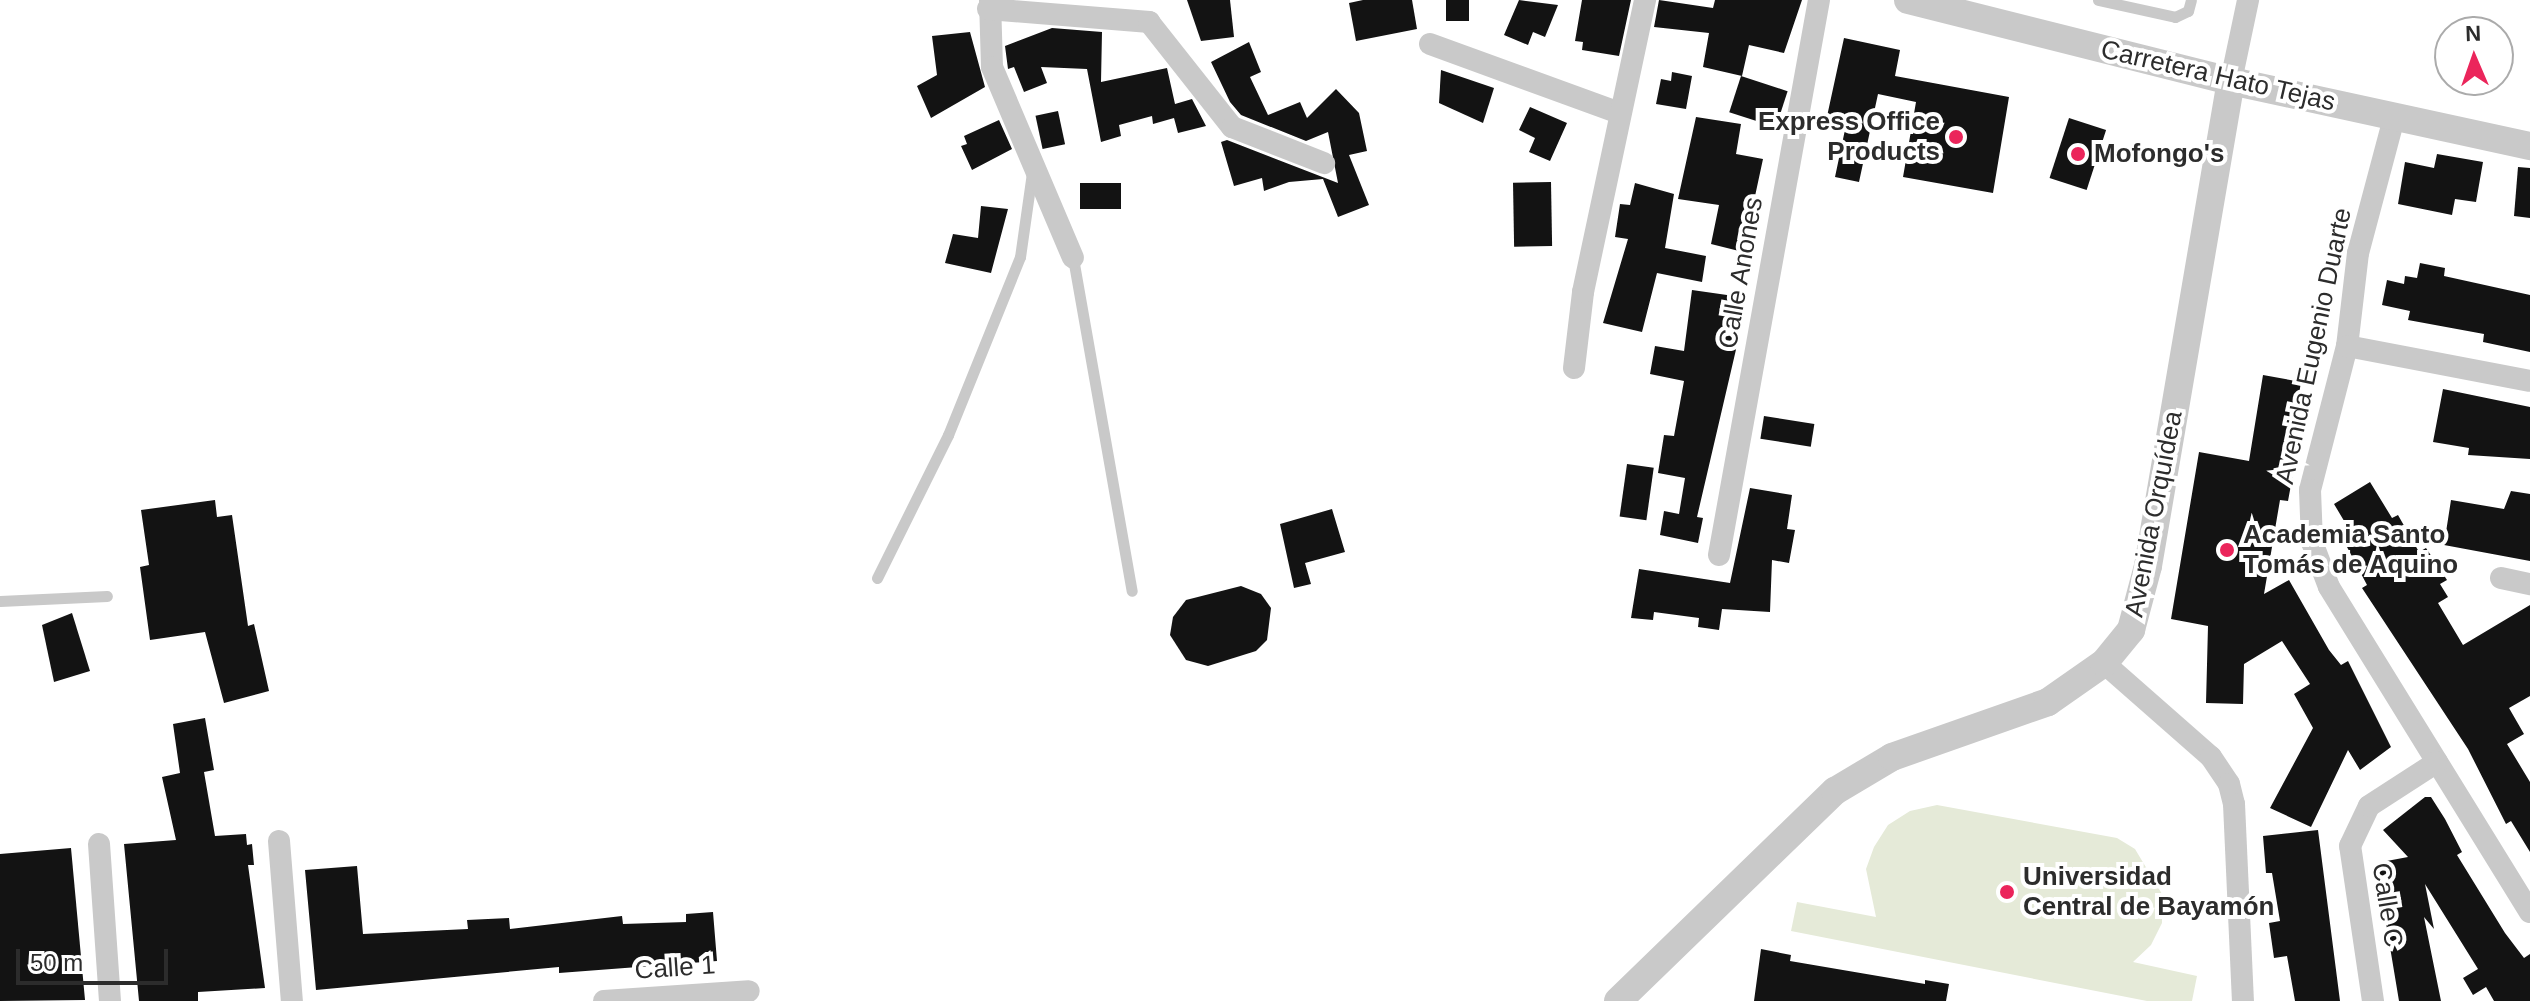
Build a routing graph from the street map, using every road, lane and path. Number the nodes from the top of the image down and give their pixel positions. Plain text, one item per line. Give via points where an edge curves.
1 (1645, 0) edge
2 (1819, 0) edge
3 (1908, 0) edge
4 (2098, 0) edge
5 (2191, 0) edge
6 (2248, 0) edge
7 (989, 4) edge
8 (2146, 6) edge
9 (1430, 44) dead end
10 (2231, 81) junction
11 (1620, 113) junction
12 (2394, 118) junction
13 (2530, 146) edge
14 (1324, 163) dead end
15 (1032, 172) junction
16 (1073, 258) joint
17 (2347, 346) junction
18 (1574, 368) dead end
19 (2530, 381) edge
20 (1719, 555) dead end
21 (877, 578) dead end
22 (2501, 578) dead end
23 (2530, 584) edge
24 (1132, 591) dead end
25 (107, 596) dead end
26 (0, 601) edge
27 (2104, 663) junction
28 (2437, 762) junction
29 (279, 841) dead end
30 (99, 844) dead end
31 (2530, 912) edge
32 (749, 991) dead end
33 (110, 1001) edge
34 (292, 1001) edge
35 (604, 1001) edge
36 (1618, 1001) edge
37 (2243, 1001) edge
38 (2373, 1001) edge

1 - 11 street
2 - 20 street, Calle Anones
3 - 10 street, Carretera Hato Tejas
4 - 8 lane
5 - 8 lane via 2188,11 2175,17
6 - 10 street, Avenida Orquídea
7 - 14 street via 1149,22 1232,127
7 - 15 street via 992,67
9 - 11 street
10 - 12 street, Carretera Hato Tejas
10 - 27 street, Avenida Orquídea via 2148,566 2131,630
11 - 18 street via 1583,292
12 - 13 street, Carretera Hato Tejas
12 - 17 street, Avenida Eugenio Duarte via 2358,253
15 - 16 street
15 - 21 lane via 1020,257 948,435
16 - 24 lane
17 - 19 street
17 - 28 street, Avenida Eugenio Duarte via 2310,490 2312,542 2329,587
22 - 23 street
25 - 26 lane
27 - 36 street, Avenida Orquídea via 2048,702 1892,757 1835,791
27 - 37 street via 2211,757 2229,784
28 - 31 street, Avenida Eugenio Duarte
28 - 38 street, Calle C via 2369,806 2350,846
29 - 34 street
30 - 33 street
32 - 35 street, Calle 1

